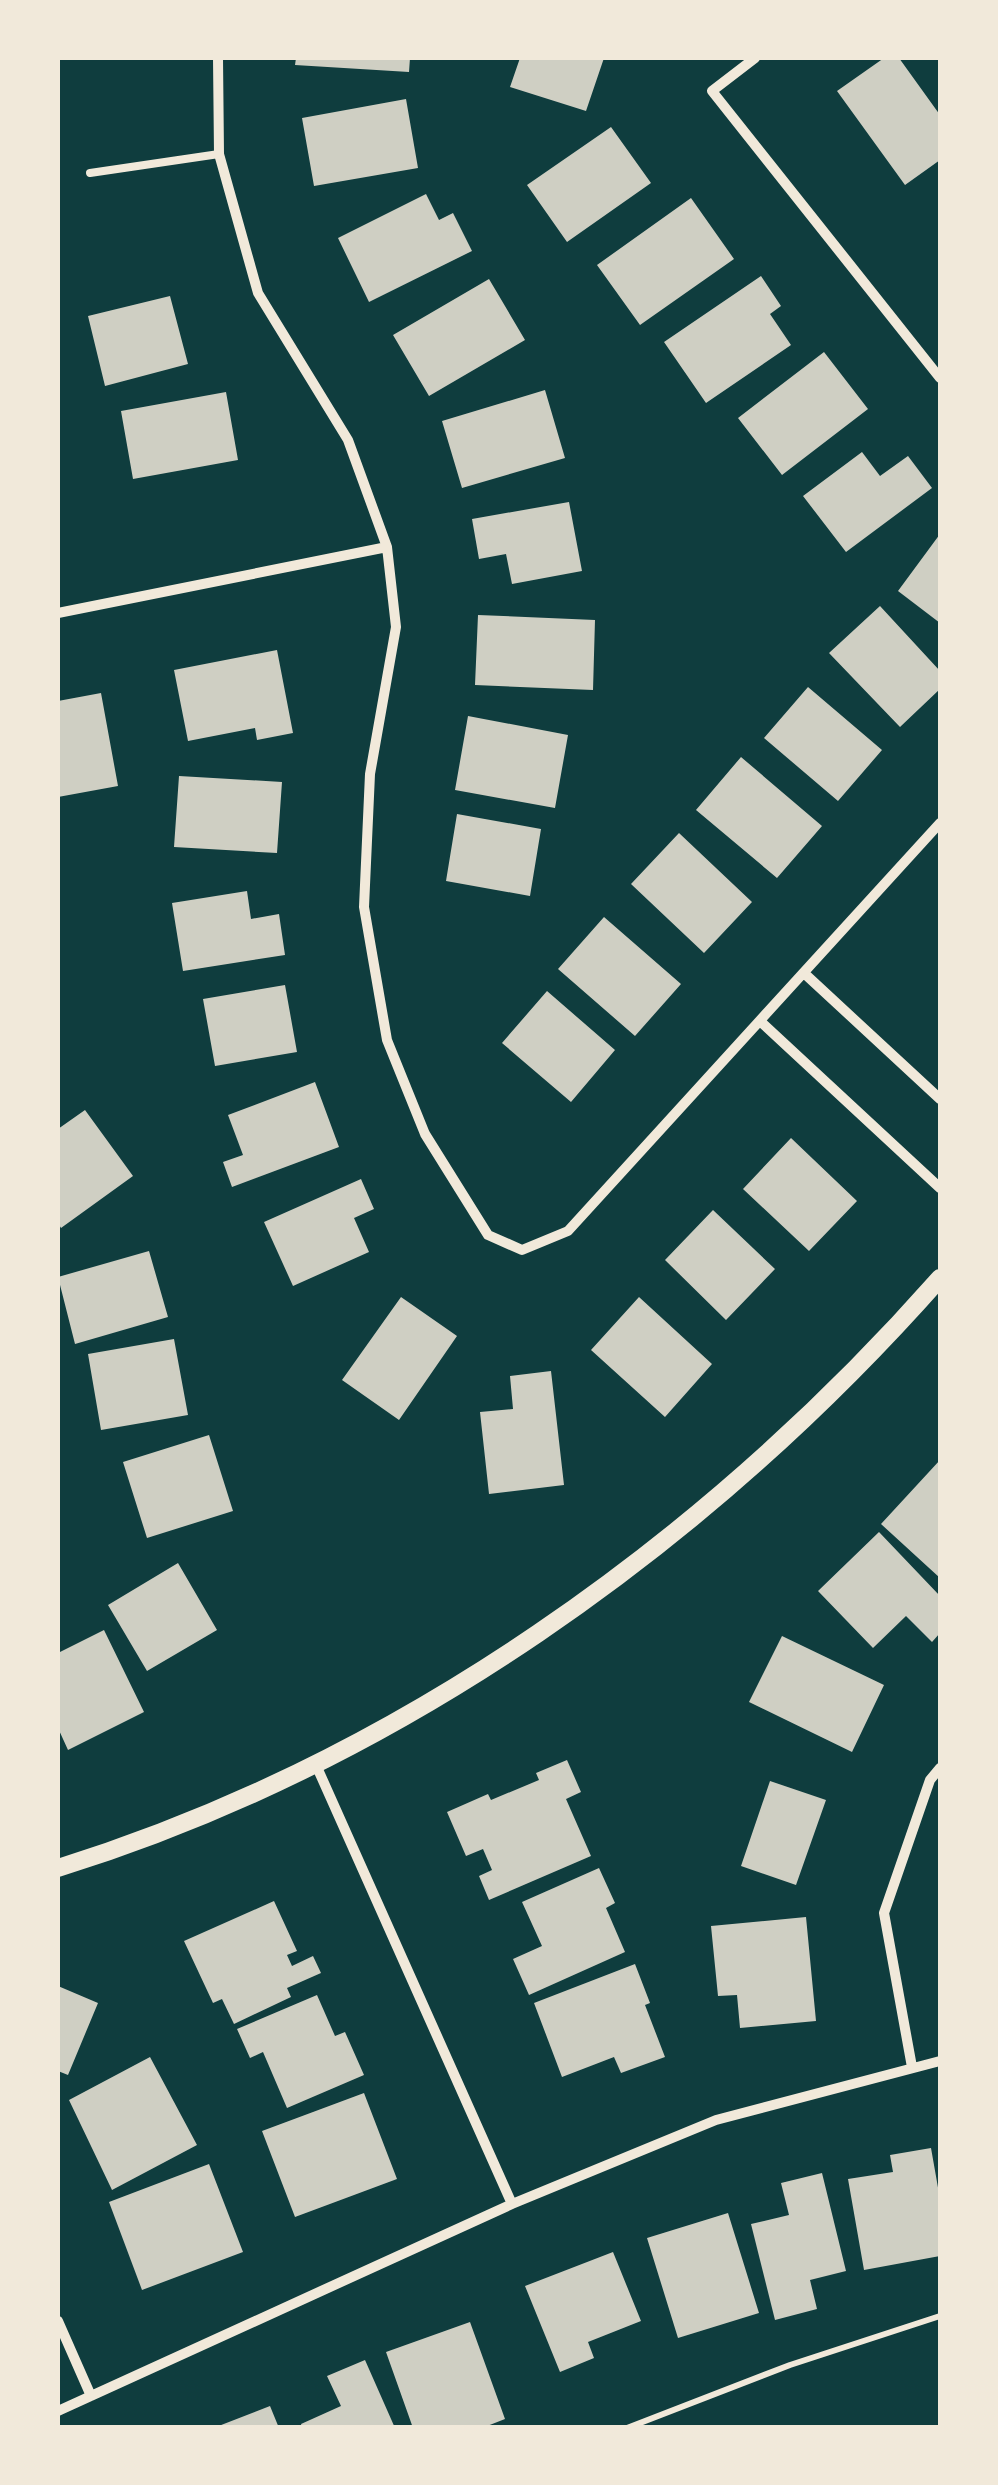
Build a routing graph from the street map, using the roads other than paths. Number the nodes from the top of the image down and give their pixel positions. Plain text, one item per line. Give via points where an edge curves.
1 (218, 58) edge
2 (755, 58) edge
3 (219, 154) junction
4 (90, 173) dead end
5 (940, 378) edge
6 (387, 546) junction
7 (58, 614) edge
8 (940, 823) edge
9 (805, 974) junction
10 (761, 1022) junction
11 (940, 1100) edge
12 (940, 1188) edge
13 (940, 1278) edge
14 (316, 1764) junction
15 (940, 1768) edge
16 (58, 1868) edge
17 (940, 2061) edge
18 (912, 2067) junction
19 (512, 2204) junction
20 (58, 2321) edge
21 (91, 2396) junction
22 (58, 2411) edge

1 - 3 street
2 - 5 street via 712,91
3 - 4 lane
3 - 6 street via 258,293 348,440
6 - 7 street
6 - 10 street via 396,627 370,774 364,906 387,1040 425,1134 488,1236 522,1250 568,1231
8 - 9 street
9 - 10 street
9 - 11 street
10 - 12 street
13 - 14 street via 778,1444 624,1574 482,1670
14 - 16 street
14 - 19 street
15 - 18 street via 930,1780 884,1913
17 - 18 street
18 - 19 street via 716,2120
19 - 21 street
20 - 21 street
21 - 22 street

